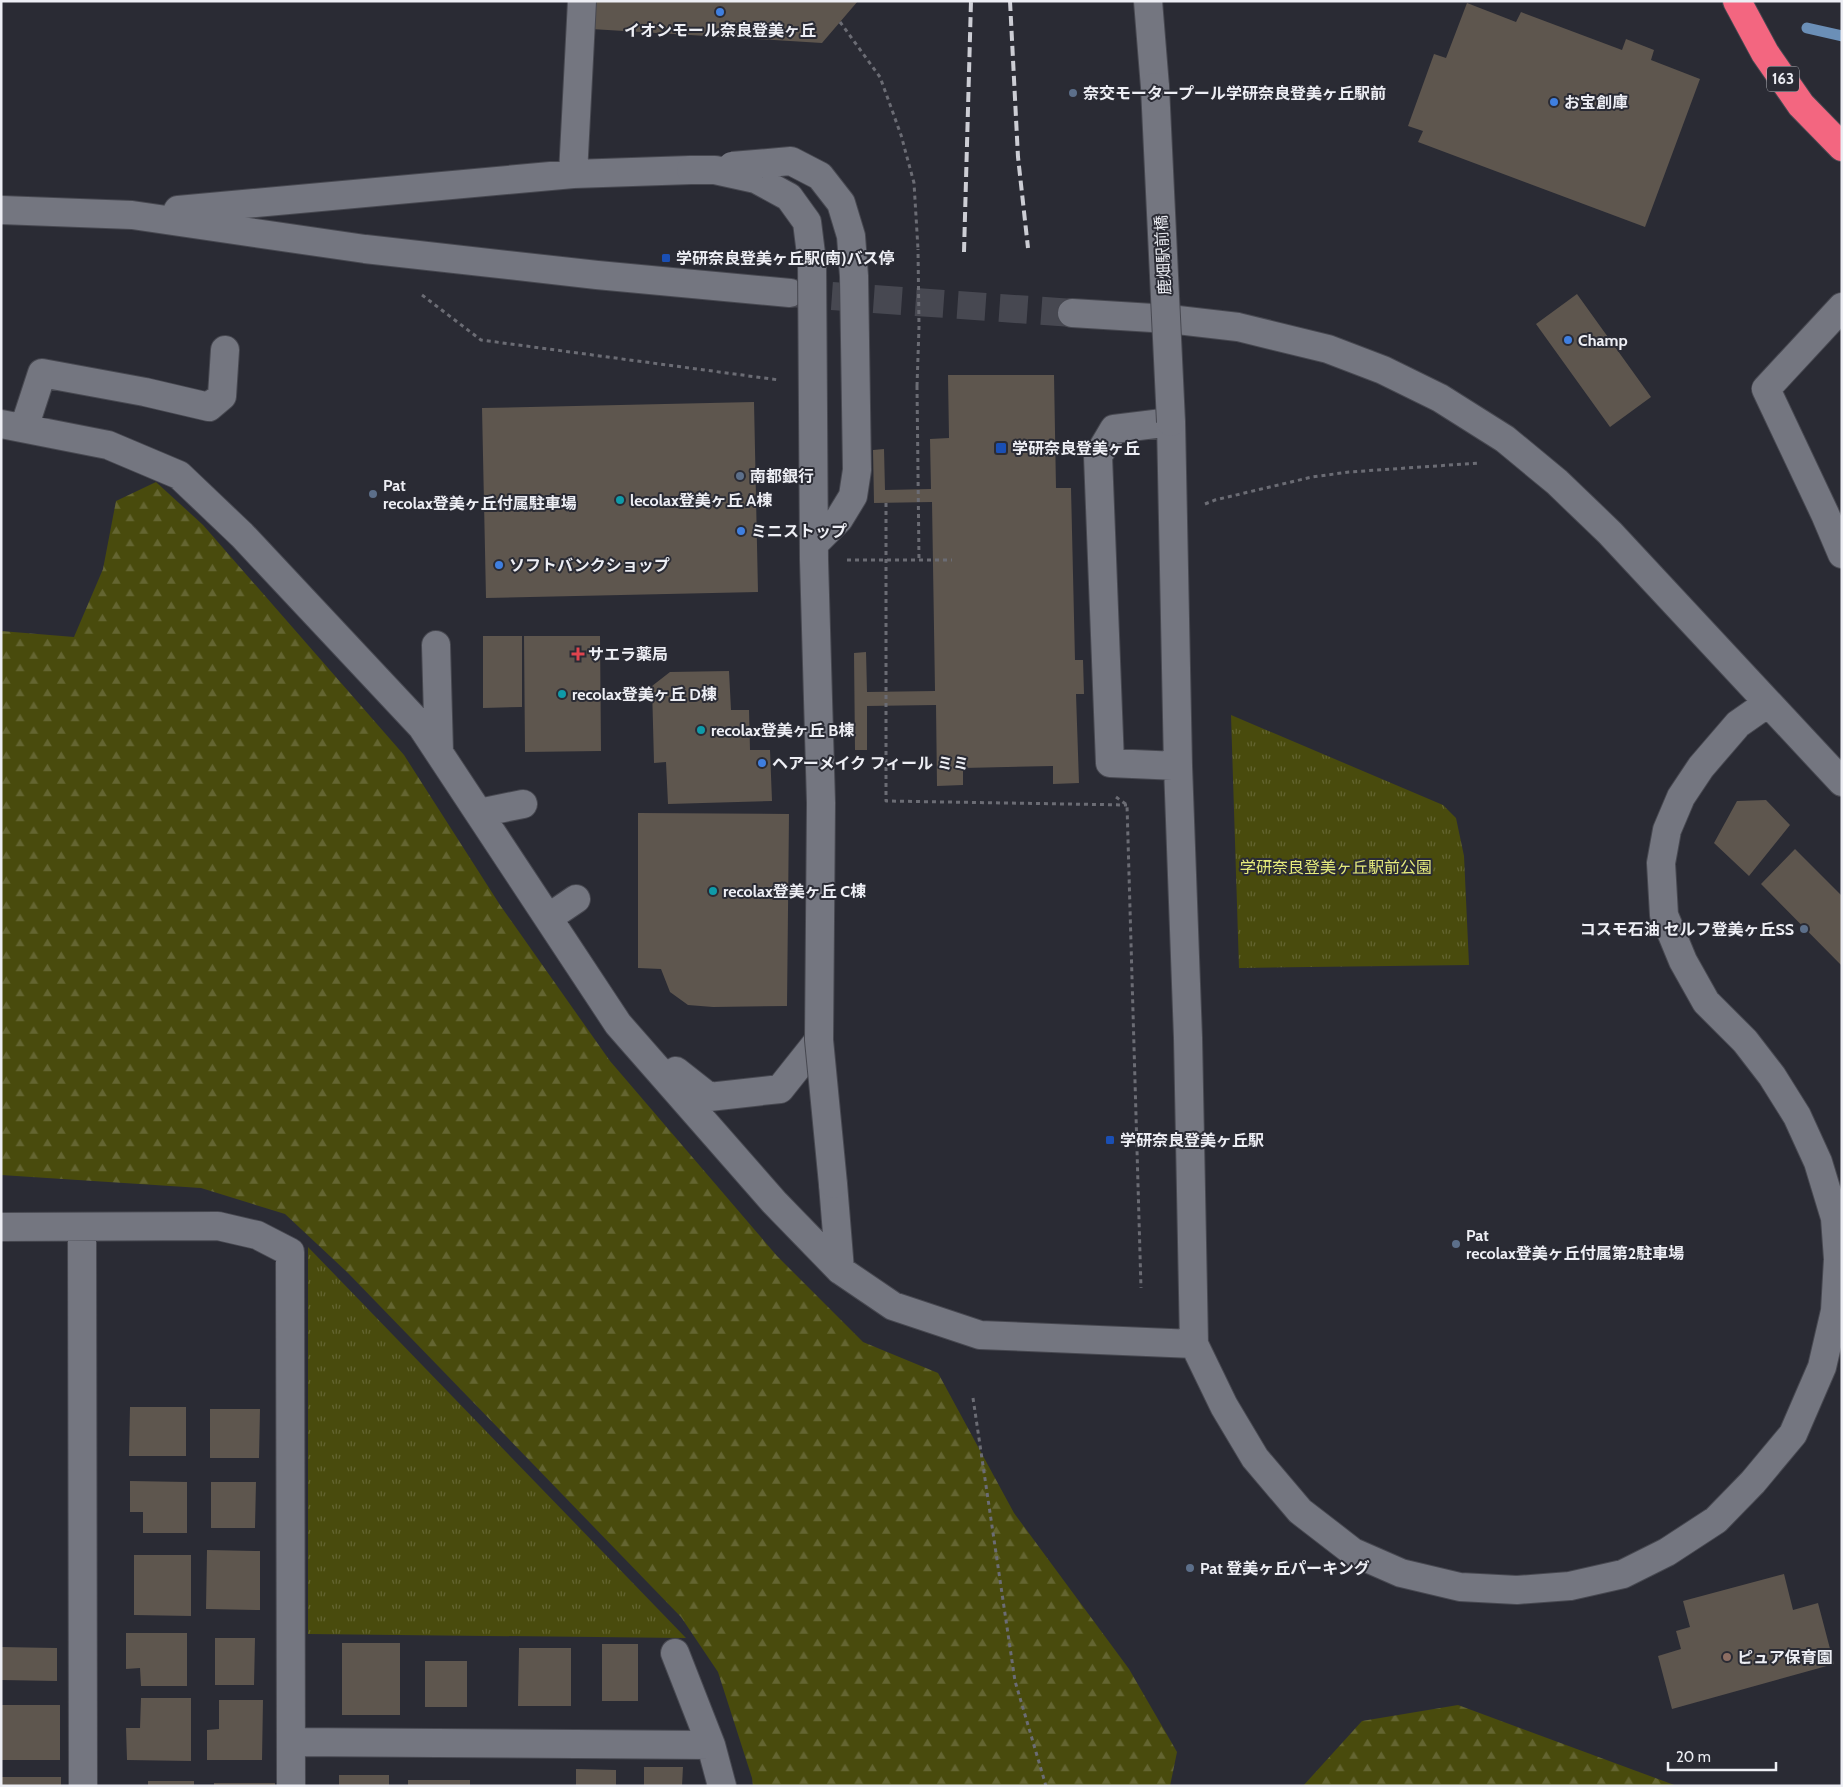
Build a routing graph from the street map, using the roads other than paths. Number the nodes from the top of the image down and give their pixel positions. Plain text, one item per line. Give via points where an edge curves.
1 (575, 1) edge
2 (582, 1) edge
3 (1148, 1) edge
4 (1738, 1) edge
5 (574, 136) junction
6 (1842, 147) edge
7 (691, 170) junction
8 (573, 174) junction
9 (1, 210) edge
10 (132, 214) junction
11 (790, 293) tunnel mouth
12 (1842, 308) edge
13 (1072, 313) tunnel mouth
14 (224, 350) dead end
15 (1171, 422) junction
16 (13, 426) edge
17 (814, 543) junction
18 (1842, 554) edge
19 (436, 645) dead end
20 (1768, 703) junction
21 (439, 752) junction
22 (1178, 766) junction
23 (1842, 782) edge
24 (523, 804) dead end
25 (479, 813) junction
26 (576, 899) dead end
27 (548, 918) junction
28 (618, 1024) junction
29 (818, 1040) junction
30 (1, 1227) edge
31 (82, 1227) junction
32 (840, 1270) junction
33 (1194, 1344) junction
34 (675, 1653) dead end
35 (291, 1742) junction
36 (711, 1745) junction
37 (83, 1786) edge
38 (291, 1786) edge
39 (722, 1786) edge

1 - 5 street via 569,124
2 - 5 street
3 - 15 street, 鹿畑駅前橋, bridge
4 - 6 highway, 163 via 1765,53 1801,105
5 - 8 street
7 - 8 street
7 - 17 street, bridge via 715,170 756,179 789,197 807,222 812,262
7 - 17 street, bridge via 791,161 820,176 841,203 851,236 854,276 857,470 853,496 839,519
8 - 10 street
9 - 10 street
10 - 11 street via 366,249
12 - 18 street via 1766,389
13 - 20 street via 1238,327 1328,349 1383,370 1440,398 1505,439 1557,482 1610,533
14 - 16 street via 222,396 210,407 42,373
15 - 22 street, 鹿畑駅前橋
15 - 22 street via 1114,428 1098,456 1110,763
16 - 21 street via 108,445 179,475 249,542 422,727
17 - 29 street, bridge via 821,803
19 - 21 street
20 - 23 street
20 - 33 street via 1738,724 1701,766 1681,797 1667,830 1662,863 1664,915 1683,961 1706,1002 1756,1055 1797,1116 1818,1162 1835,1218 1838,1259 1836,1311 1822,1367 1793,1434 1753,1482 1716,1520 1667,1552 1623,1574 1570,1586 1517,1590 1460,1587 1401,1573 1354,1552 1300,1511 1255,1458 1224,1406
21 - 25 street
22 - 33 street, 鹿畑駅前橋
24 - 25 street
25 - 27 street
26 - 27 street
27 - 28 street
28 - 29 street via 709,1097 780,1089
28 - 32 street via 774,1202
29 - 32 street, bridge
30 - 31 street
31 - 35 street via 218,1226 257,1235 290,1252
31 - 37 street
32 - 33 street via 893,1306 980,1335
34 - 36 street
35 - 36 street
35 - 38 street
36 - 39 street

